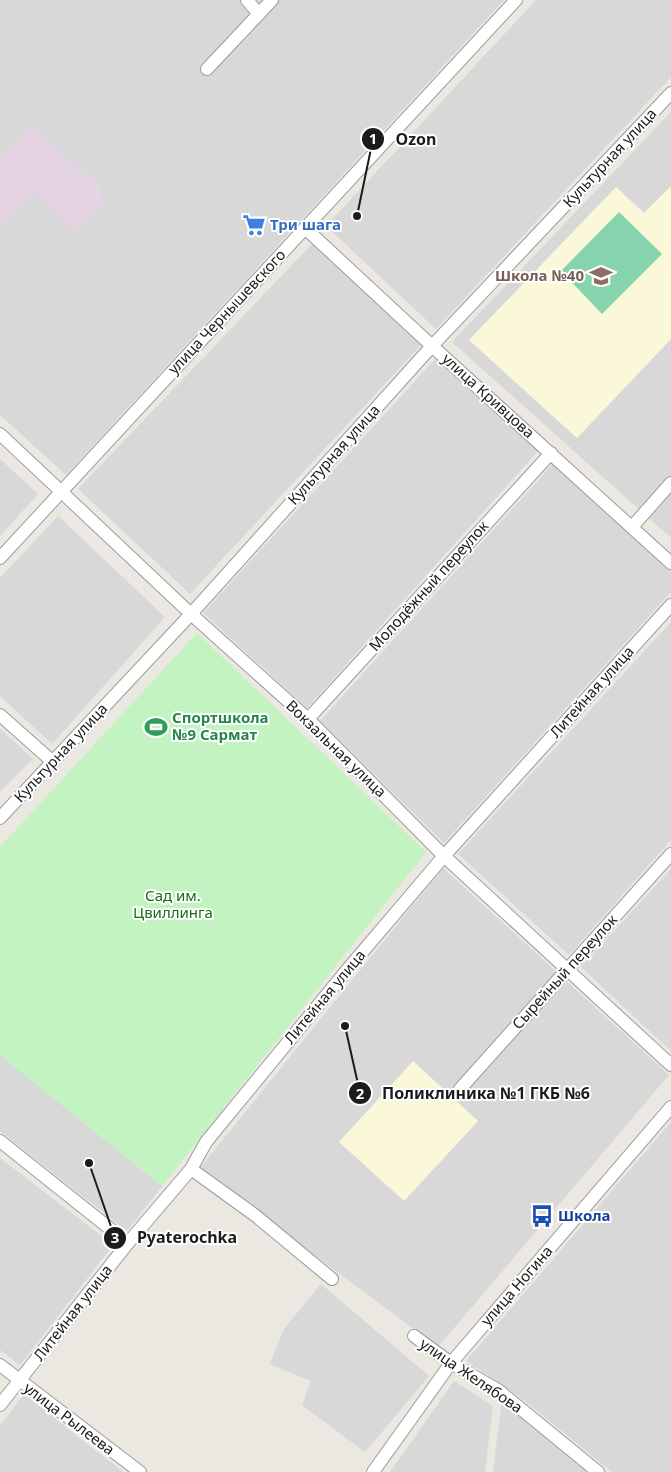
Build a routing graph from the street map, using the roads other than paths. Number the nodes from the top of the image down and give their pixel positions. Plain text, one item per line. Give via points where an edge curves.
1 (247, 0) edge
2 (272, 0) edge
3 (516, 0) edge
4 (258, 14) junction
5 (207, 69) dead end
6 (671, 93) edge
7 (305, 228) junction
8 (432, 346) junction
9 (0, 434) edge
10 (551, 453) junction
11 (671, 483) edge
12 (62, 490) junction
13 (632, 527) junction
14 (0, 558) edge
15 (671, 563) edge
16 (671, 605) edge
17 (191, 614) junction
18 (0, 715) edge
19 (308, 719) junction
20 (53, 762) junction
21 (0, 818) edge
22 (671, 854) edge
23 (444, 856) junction
24 (568, 968) junction
25 (671, 1065) edge
26 (460, 1090) dead end
27 (671, 1107) edge
28 (0, 1141) edge
29 (192, 1169) junction
30 (128, 1243) junction
31 (332, 1279) dead end
32 (414, 1336) dead end
33 (451, 1363) junction
34 (0, 1365) edge
35 (20, 1381) junction
36 (0, 1405) edge
37 (140, 1472) edge
38 (373, 1472) edge
39 (598, 1472) edge

1 - 4 street
2 - 4 street
3 - 7 street, улица Чернышевского
4 - 5 street
6 - 8 street, Культурная улица
7 - 8 street, улица Кривцова
7 - 12 street, улица Чернышевского
8 - 10 street, улица Кривцова
8 - 17 street, Культурная улица
9 - 12 street, Вокзальная улица
10 - 13 street, улица Кривцова
10 - 19 street, Молодёжный переулок
11 - 13 street
12 - 14 street, улица Чернышевского
12 - 17 street, Вокзальная улица
13 - 15 street, улица Кривцова
16 - 23 street, Литейная улица
17 - 19 street, Вокзальная улица
17 - 20 street, Культурная улица
18 - 20 street
19 - 23 street, Вокзальная улица
20 - 21 street, Культурная улица
22 - 24 street, Сырейный переулок
23 - 24 street, Вокзальная улица
23 - 29 street, Литейная улица via 206,1142
24 - 25 street, Вокзальная улица
24 - 26 street, Сырейный переулок
27 - 33 street, улица Ногина
28 - 30 street
29 - 30 street, Литейная улица
29 - 31 street via 256,1216
30 - 35 street, Литейная улица
32 - 33 street, улица Желябова
33 - 38 street, улица Ногина
33 - 39 street, улица Желябова via 498,1390
34 - 35 street, улица Рылеева
35 - 36 street, Литейная улица
35 - 37 street, улица Рылеева

